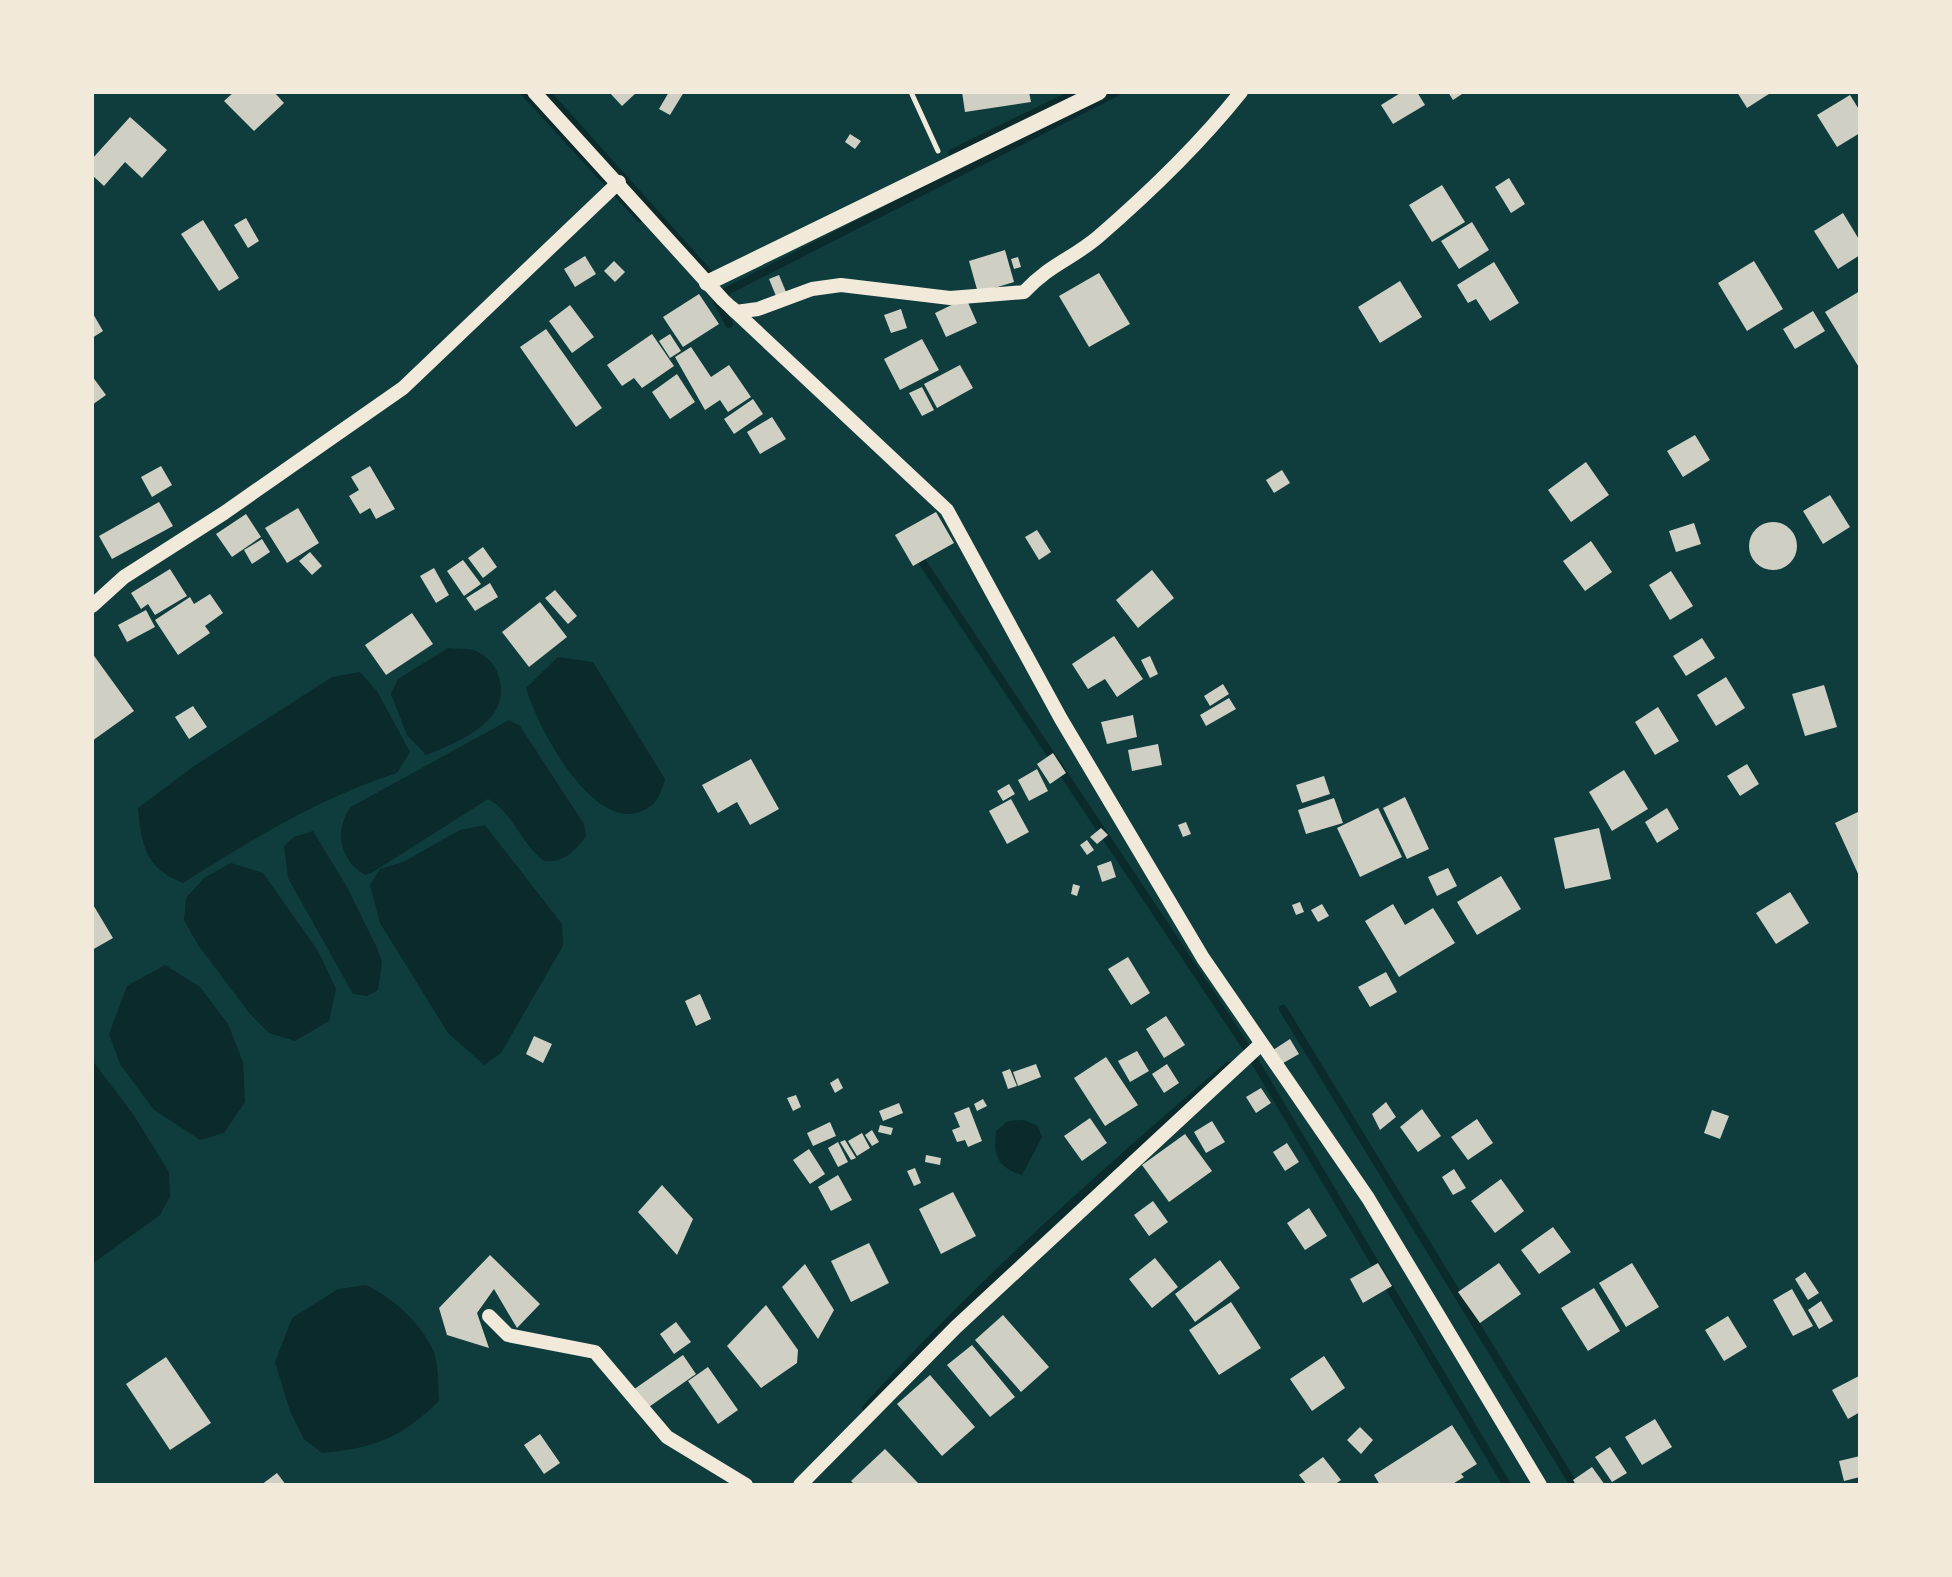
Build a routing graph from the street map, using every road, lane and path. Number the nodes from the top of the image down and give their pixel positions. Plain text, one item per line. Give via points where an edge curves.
1 (534, 92) edge
2 (911, 92) edge
3 (1099, 92) edge
4 (1241, 92) edge
5 (945, 167) junction
6 (619, 182) junction
7 (707, 283) junction
8 (723, 300) junction
9 (92, 606) edge
10 (1260, 1045) junction
11 (489, 1316) dead end
12 (746, 1485) edge
13 (800, 1485) edge
14 (1540, 1485) edge

1 - 6 street
2 - 5 path
3 - 5 main road
4 - 8 street via 1201,143 1094,240 1044,270 1024,292 950,298 841,285 736,312
5 - 7 main road
6 - 7 street
6 - 9 street via 403,388 124,577
7 - 8 street
8 - 10 street via 947,510 1069,732
10 - 13 street via 956,1327
10 - 14 street via 1368,1198
11 - 12 street via 508,1335 595,1352 667,1437

